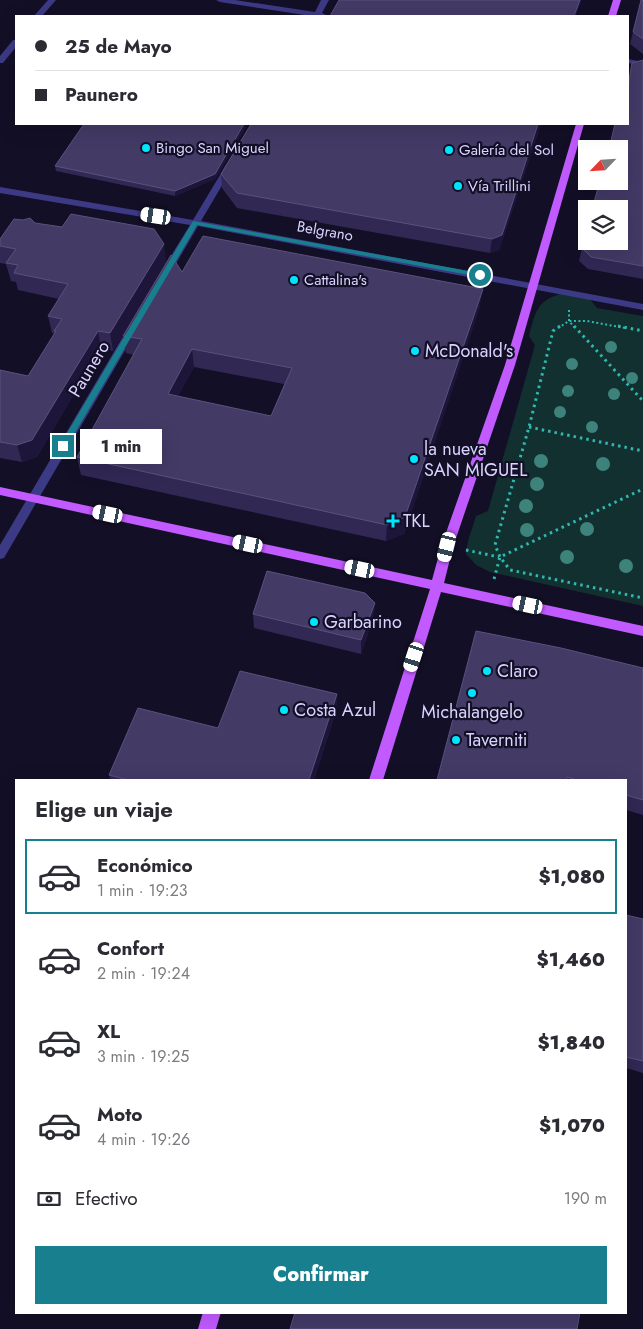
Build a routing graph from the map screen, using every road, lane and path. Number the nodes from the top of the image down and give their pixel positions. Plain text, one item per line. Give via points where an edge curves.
1 (52, 0) edge
2 (220, 0) edge
3 (326, 0) edge
4 (617, 0) edge
5 (39, 15) edge
6 (314, 15) edge
7 (320, 15) edge
8 (612, 15) edge
9 (15, 43) edge
10 (0, 61) edge
11 (629, 61) edge
12 (643, 64) edge
13 (580, 125) edge
14 (235, 155) edge
15 (0, 190) edge
16 (195, 223) junction
17 (160, 283) edge
18 (532, 285) junction
19 (567, 292) junction
20 (643, 306) edge
21 (139, 317) edge
22 (569, 321) junction
23 (643, 331) edge
24 (643, 401) edge
25 (529, 427) junction
26 (643, 450) edge
27 (643, 489) edge
28 (0, 491) edge
29 (32, 498) junction
30 (447, 547) junction
31 (0, 555) edge
32 (500, 557) junction
33 (437, 585) junction
34 (489, 597) junction
35 (643, 598) edge
36 (643, 631) edge
37 (376, 779) edge
38 (211, 1314) edge
39 (207, 1329) edge

1 - 5 street
2 - 6 street
3 - 7 street
4 - 8 main road
9 - 10 street
11 - 12 street
13 - 18 main road
14 - 16 street
15 - 16 street, Belgrano
16 - 17 street
16 - 18 street, Belgrano
18 - 19 street, Belgrano
18 - 30 main road via 510,365
19 - 20 street, Belgrano
19 - 22 path
21 - 29 street, Paunero
22 - 23 path
22 - 24 path
22 - 25 path via 553,331
25 - 26 path
25 - 32 path via 495,545
27 - 32 path
28 - 29 main road
29 - 31 street, Paunero
29 - 33 main road
30 - 32 path
30 - 33 main road
32 - 34 path
32 - 35 path via 510,570
33 - 34 main road
33 - 37 main road
34 - 36 main road
38 - 39 main road

